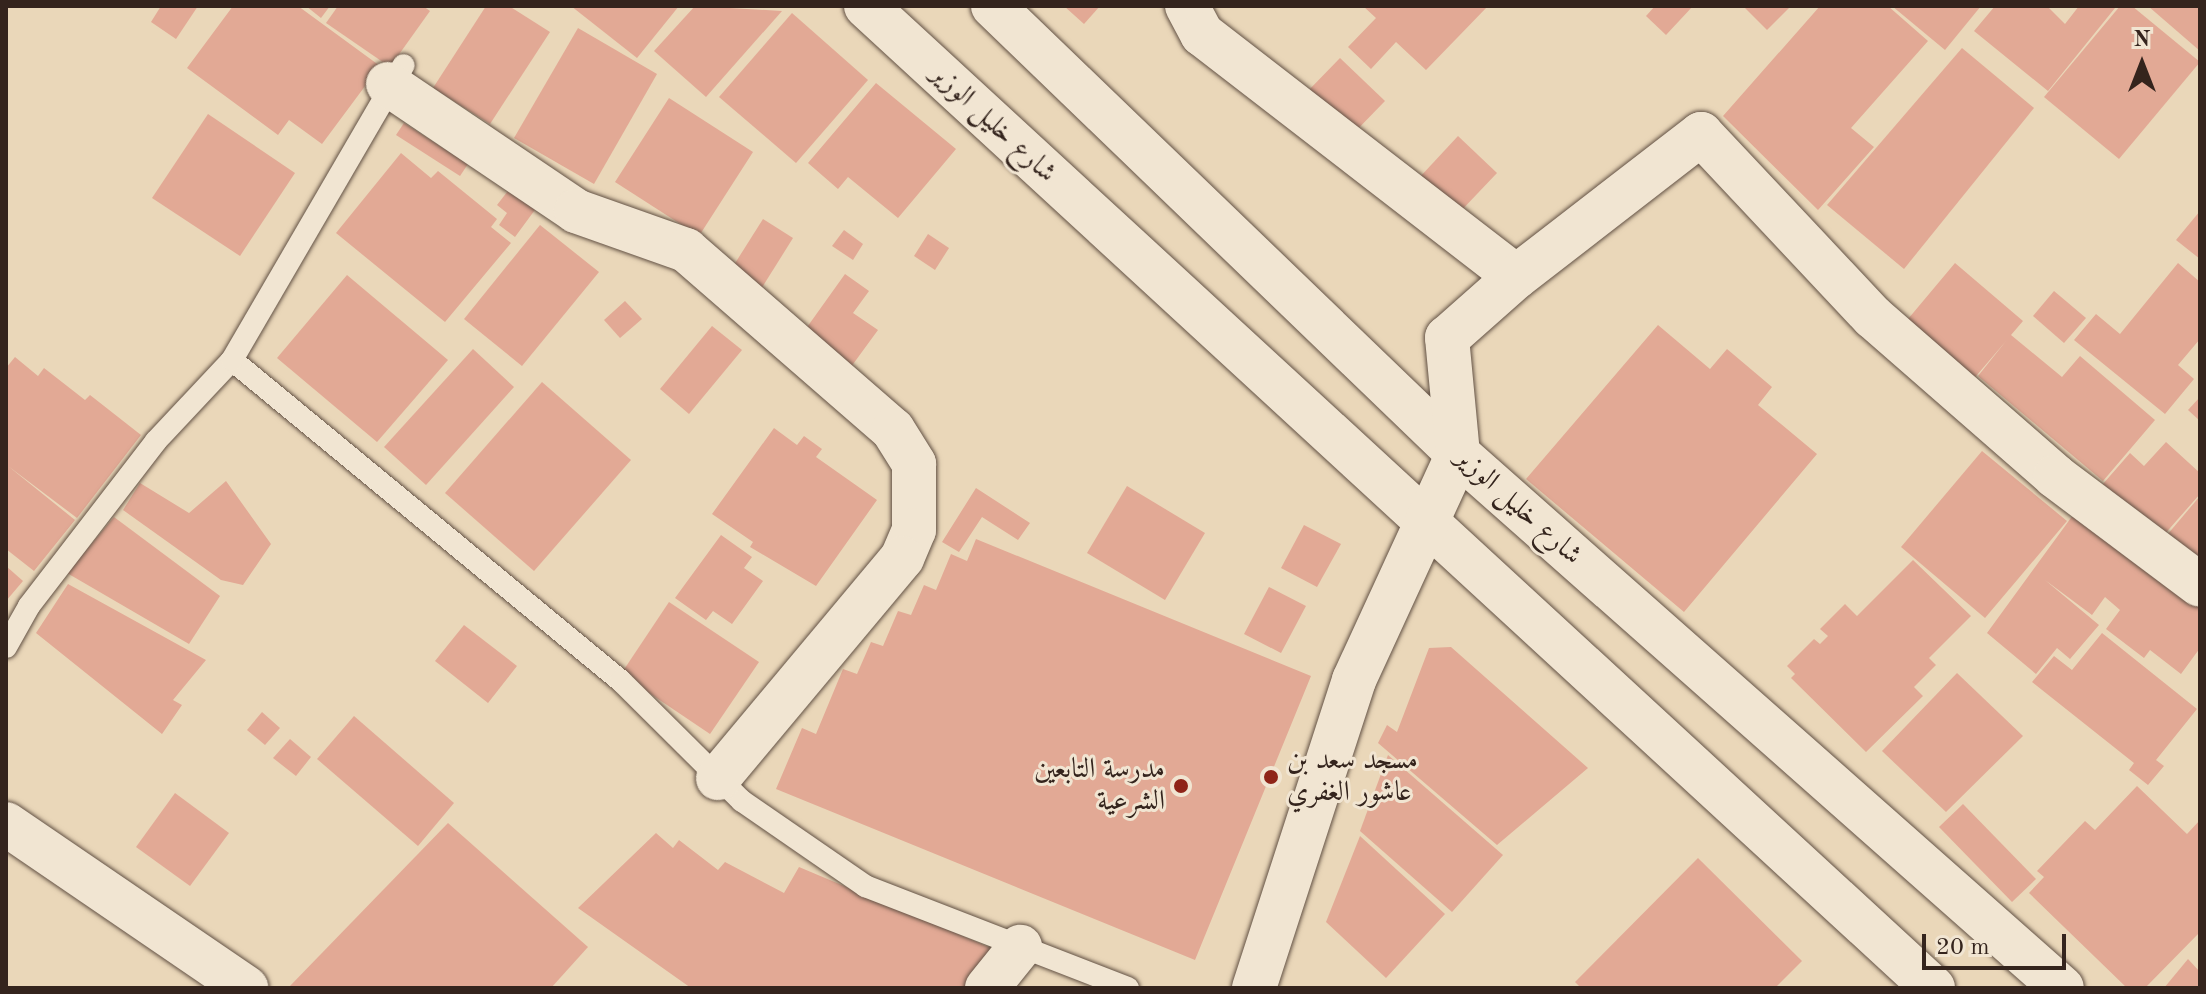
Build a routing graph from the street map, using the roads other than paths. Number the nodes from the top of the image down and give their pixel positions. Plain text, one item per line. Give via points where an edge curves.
1 (866, 6) edge
2 (993, 6) edge
3 (1187, 6) edge
4 (396, 74) joint
5 (1516, 277) junction
6 (232, 360) junction
7 (1458, 454) junction
8 (1426, 523) junction
9 (2200, 585) edge
10 (6, 647) edge
11 (718, 778) junction
12 (6, 824) edge
13 (1020, 947) junction
14 (246, 988) edge
15 (987, 988) edge
16 (1128, 988) edge
17 (1254, 988) edge
18 (1933, 988) edge
19 (2062, 988) edge

1 - 8 street, شارع خليل الوزير
2 - 7 street, شارع خليل الوزير
3 - 5 street via 1202,34
4 - 6 lane
4 - 11 street via 576,211 686,250 893,430 914,464 914,530 902,558
5 - 7 street via 1447,338
5 - 9 street via 1701,134 1873,317 2055,476
6 - 10 lane via 156,441 29,606
6 - 11 lane via 621,681
7 - 8 street
7 - 19 street, شارع خليل الوزير
8 - 17 street via 1354,680
8 - 18 street, شارع خليل الوزير
11 - 13 lane via 865,886
12 - 14 street
13 - 15 street
13 - 16 lane

